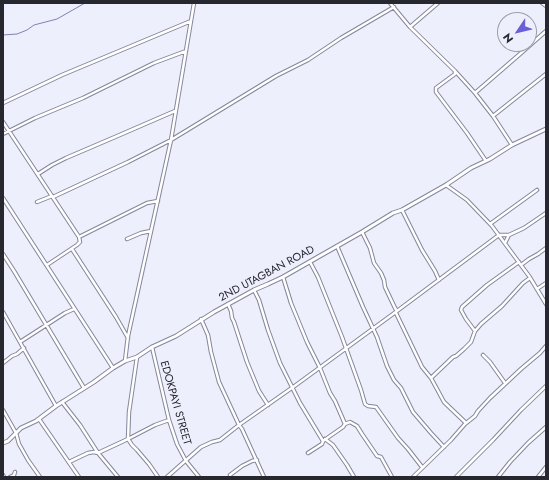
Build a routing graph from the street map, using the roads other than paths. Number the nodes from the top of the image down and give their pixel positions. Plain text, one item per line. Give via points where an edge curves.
1 (194, 3) edge
2 (391, 3) edge
3 (438, 3) edge
4 (542, 3) edge
5 (546, 6) edge
6 (394, 7) junction
7 (191, 21) junction
8 (410, 27) junction
9 (546, 32) edge
10 (186, 51) junction
11 (455, 71) junction
12 (546, 74) edge
13 (475, 93) junction
14 (3, 103) edge
15 (175, 111) dead end
16 (493, 116) junction
17 (3, 122) edge
18 (546, 129) edge
19 (8, 131) junction
20 (3, 134) edge
21 (171, 140) junction
22 (512, 146) junction
23 (486, 161) junction
24 (38, 174) junction
25 (446, 185) junction
26 (538, 190) dead end
27 (52, 196) junction
28 (3, 198) edge
29 (158, 201) junction
30 (37, 202) dead end
31 (402, 210) junction
32 (546, 213) edge
33 (490, 224) junction
34 (151, 231) junction
35 (362, 232) junction
36 (499, 235) junction
37 (509, 235) junction
38 (78, 237) junction
39 (127, 239) dead end
40 (505, 243) junction
41 (337, 246) junction
42 (546, 248) edge
43 (72, 249) junction
44 (3, 254) edge
45 (310, 262) junction
46 (519, 262) junction
47 (47, 265) junction
48 (521, 265) junction
49 (283, 277) junction
50 (530, 278) junction
51 (439, 280) junction
52 (546, 283) edge
53 (537, 289) junction
54 (254, 290) junction
55 (228, 304) junction
56 (546, 304) edge
57 (74, 309) dead end
58 (3, 312) edge
59 (396, 312) junction
60 (201, 319) junction
61 (47, 325) junction
62 (373, 329) junction
63 (475, 331) junction
64 (128, 339) junction
65 (20, 342) junction
66 (546, 346) edge
67 (152, 347) junction
68 (24, 348) junction
69 (346, 348) junction
70 (483, 355) dead end
71 (137, 357) junction
72 (124, 361) junction
73 (3, 363) edge
74 (113, 368) junction
75 (320, 368) junction
76 (431, 378) junction
77 (505, 383) junction
78 (546, 386) edge
79 (84, 388) junction
80 (292, 388) junction
81 (62, 402) junction
82 (268, 405) junction
83 (56, 406) junction
84 (3, 410) edge
85 (39, 419) junction
86 (169, 420) junction
87 (466, 423) junction
88 (345, 424) junction
89 (239, 425) junction
90 (546, 427) edge
91 (16, 433) junction
92 (128, 439) junction
93 (324, 440) junction
94 (3, 443) edge
95 (444, 447) junction
96 (98, 453) junction
97 (308, 453) dead end
98 (257, 460) junction
99 (186, 461) junction
100 (70, 462) junction
101 (546, 467) edge
102 (422, 468) junction
103 (15, 472) dead end
104 (230, 474) dead end
105 (10, 477) edge
106 (40, 477) edge
107 (79, 477) edge
108 (118, 477) edge
109 (158, 477) edge
110 (167, 477) edge
111 (199, 477) edge
112 (264, 477) edge
113 (354, 477) edge
114 (392, 477) edge
115 (413, 477) edge
116 (456, 477) edge
117 (498, 477) edge
118 (538, 477) edge

1 - 7 street
2 - 6 street
3 - 8 street
4 - 5 street
6 - 8 street
6 - 21 street
7 - 10 street
7 - 14 street via 62,75
8 - 11 street
9 - 13 street
10 - 19 street via 154,63
10 - 21 street
11 - 13 street
11 - 23 street via 455,74 436,88 436,92
12 - 16 street
13 - 16 street
15 - 24 street via 66,158
16 - 22 street
17 - 19 street
18 - 22 street, 2ND UTAGBAN ROAD
19 - 20 street
19 - 24 street
21 - 27 street
21 - 29 street
22 - 23 street, 2ND UTAGBAN ROAD
23 - 25 street, 2ND UTAGBAN ROAD via 470,168
24 - 27 street
25 - 31 street, 2ND UTAGBAN ROAD
25 - 33 street via 467,200
26 - 33 street
27 - 30 street
27 - 38 street
28 - 47 street
29 - 34 street
29 - 38 street via 147,203
31 - 35 street, 2ND UTAGBAN ROAD
31 - 51 street
32 - 37 street
33 - 36 street
34 - 39 street
34 - 64 street
35 - 41 street, 2ND UTAGBAN ROAD
35 - 59 street
36 - 37 street
36 - 40 street
36 - 51 street
37 - 40 street
38 - 43 street via 80,242
40 - 46 street
41 - 45 street, 2ND UTAGBAN ROAD
41 - 62 street
42 - 48 street
43 - 47 street
43 - 64 street
44 - 61 street
45 - 49 street, 2ND UTAGBAN ROAD
45 - 69 street
46 - 48 street
46 - 63 street via 462,307 461,310
47 - 74 street
48 - 50 street
49 - 54 street, 2ND UTAGBAN ROAD
49 - 75 street via 291,303
50 - 53 street
50 - 63 street
51 - 59 street
52 - 53 street
53 - 56 street
54 - 55 street, 2ND UTAGBAN ROAD
54 - 80 street via 273,345
55 - 60 street, 2ND UTAGBAN ROAD
55 - 82 street via 247,362
57 - 61 street
58 - 65 street
59 - 62 street
59 - 76 street via 418,360
60 - 67 street, 2ND UTAGBAN ROAD via 176,336
60 - 89 street via 208,335 219,382
61 - 65 street
61 - 79 street
62 - 69 street
62 - 95 street via 389,370 413,412
63 - 76 street via 471,342
64 - 72 street
65 - 68 street
66 - 77 street
67 - 71 street, 2ND UTAGBAN ROAD
67 - 86 street, EDOKPAYI STREET
68 - 73 street
68 - 83 street
69 - 75 street
69 - 102 street via 365,404 376,407
70 - 77 street
71 - 72 street, 2ND UTAGBAN ROAD
71 - 92 street
72 - 74 street, 2ND UTAGBAN ROAD
74 - 79 street, 2ND UTAGBAN ROAD
75 - 80 street
75 - 88 street
76 - 87 street via 444,402
77 - 87 street
78 - 116 street
79 - 81 street, 2ND UTAGBAN ROAD
80 - 82 street
80 - 93 street
81 - 83 street, 2ND UTAGBAN ROAD
81 - 96 street
82 - 89 street
83 - 85 street, 2ND UTAGBAN ROAD
84 - 91 street
85 - 91 street, 2ND UTAGBAN ROAD
85 - 100 street
86 - 92 street
86 - 99 street, EDOKPAYI STREET via 176,444
87 - 95 street
88 - 93 street
88 - 114 street via 350,422 357,426 377,456 381,457
89 - 98 street
89 - 99 street via 220,440 201,447
90 - 117 street
91 - 94 street, 2ND UTAGBAN ROAD
91 - 106 street via 19,444
92 - 96 street
92 - 109 street
93 - 97 street
93 - 113 street via 333,445
95 - 102 street
96 - 100 street via 88,453
96 - 108 street
98 - 104 street
98 - 112 street
99 - 110 street
99 - 111 street, EDOKPAYI STREET
100 - 107 street
101 - 118 street
102 - 115 street
103 - 105 street

